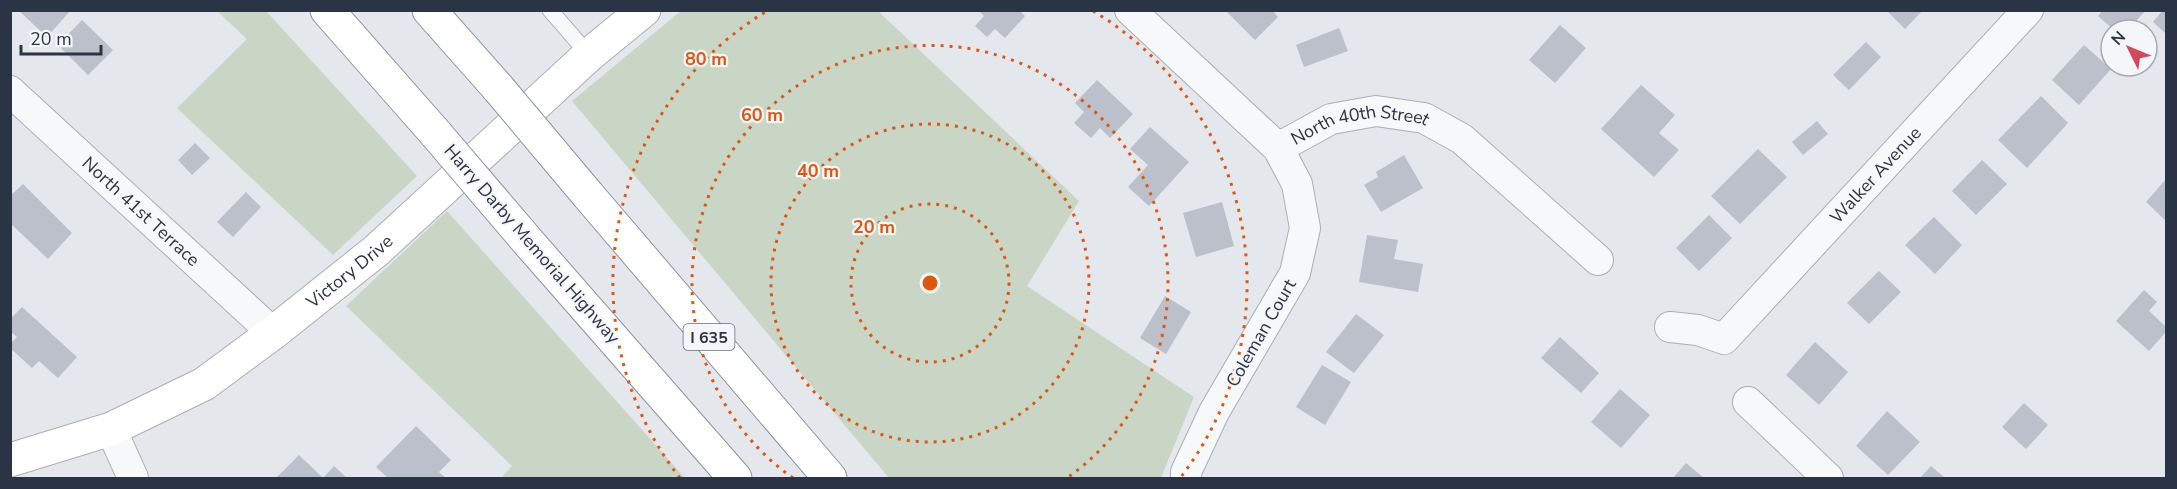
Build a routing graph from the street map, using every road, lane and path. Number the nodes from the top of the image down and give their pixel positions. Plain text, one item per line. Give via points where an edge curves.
1 (327, 10) edge
2 (429, 10) edge
3 (550, 10) edge
4 (644, 10) edge
5 (1130, 10) edge
6 (2028, 10) edge
7 (589, 55) junction
8 (10, 91) edge
9 (1278, 148) junction
10 (1598, 260) dead end
11 (1670, 327) dead end
12 (273, 333) junction
13 (1748, 402) dead end
14 (111, 429) junction
15 (10, 460) edge
16 (133, 478) edge
17 (735, 478) edge
18 (830, 478) edge
19 (1186, 478) edge
20 (1828, 478) edge

1 - 17 main road, Harry Darby Memorial Highway, bridge
2 - 18 main road, I 635, bridge
3 - 7 lane
4 - 7 main road, Victory Drive
5 - 9 street, North 40th Street
6 - 11 street, Walker Avenue via 1724,339 1698,330
7 - 12 main road, Victory Drive via 377,250
8 - 12 street, North 41st Terrace
9 - 10 street, North 40th Street via 1331,118 1376,111 1424,118 1462,139
9 - 19 street, Coleman Court via 1297,184 1305,228 1295,273 1215,412
12 - 14 main road, Victory Drive via 204,384
13 - 20 street
14 - 15 main road, Victory Drive
14 - 16 street

